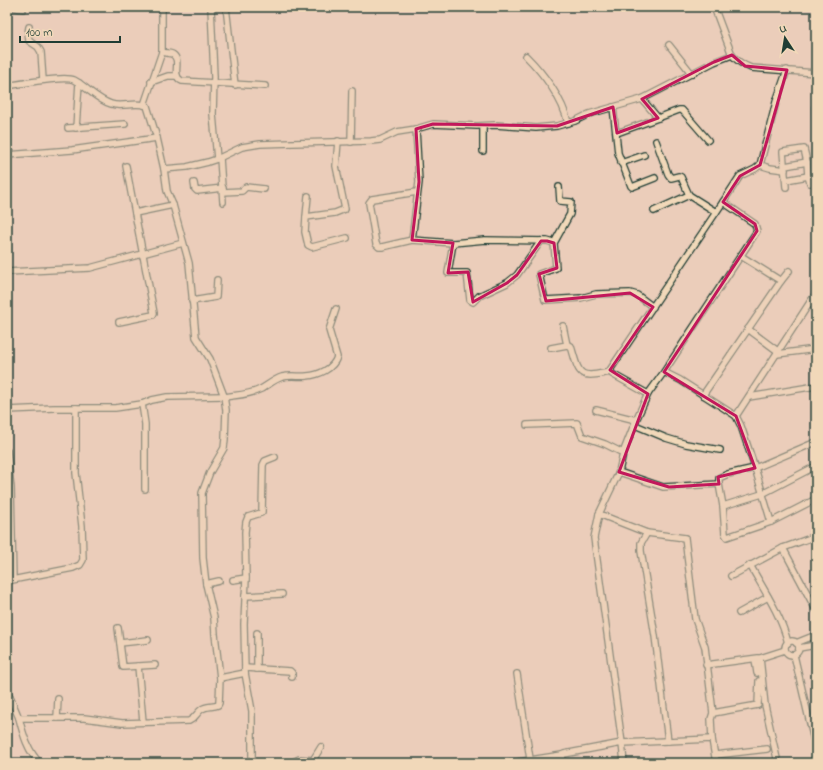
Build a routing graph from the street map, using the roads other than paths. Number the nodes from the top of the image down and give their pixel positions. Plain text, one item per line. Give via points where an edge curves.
1 (10, 7) edge
2 (162, 7) edge
3 (211, 7) edge
4 (226, 7) edge
5 (714, 7) edge
6 (24, 9) dead end
7 (30, 27) dead end
8 (669, 45) dead end
9 (162, 52) junction
10 (732, 55) junction
11 (526, 56) dead end
12 (787, 70) junction
13 (816, 73) edge
14 (692, 74) junction
15 (177, 76) junction
16 (43, 80) junction
17 (151, 82) junction
18 (78, 83) junction
19 (213, 84) junction
20 (235, 85) junction
21 (7, 86) edge
22 (265, 86) dead end
23 (352, 91) dead end
24 (642, 98) junction
25 (144, 105) junction
26 (613, 107) junction
27 (815, 108) dead end
28 (658, 118) junction
29 (568, 123) junction
30 (125, 124) dead end
31 (816, 124) edge
32 (483, 126) junction
33 (68, 128) dead end
34 (76, 128) junction
35 (416, 129) junction
36 (617, 133) junction
37 (157, 138) junction
38 (708, 140) dead end
39 (338, 141) junction
40 (656, 141) dead end
41 (351, 142) junction
42 (483, 151) dead end
43 (7, 155) edge
44 (644, 155) dead end
45 (219, 159) junction
46 (621, 162) junction
47 (807, 162) junction
48 (760, 165) junction
49 (126, 166) dead end
50 (785, 168) junction
51 (164, 169) junction
52 (808, 176) junction
53 (655, 178) dead end
54 (786, 180) junction
55 (194, 183) dead end
56 (810, 183) dead end
57 (559, 187) dead end
58 (786, 187) dead end
59 (264, 189) dead end
60 (223, 190) junction
61 (417, 192) junction
62 (689, 195) junction
63 (308, 196) dead end
64 (223, 202) dead end
65 (723, 202) junction
66 (173, 205) junction
67 (654, 211) dead end
68 (135, 212) junction
69 (716, 212) junction
70 (306, 217) junction
71 (347, 238) dead end
72 (412, 240) junction
73 (541, 241) junction
74 (183, 243) junction
75 (453, 243) junction
76 (554, 243) junction
77 (143, 253) junction
78 (741, 256) junction
79 (789, 271) dead end
80 (7, 272) edge
81 (217, 280) dead end
82 (781, 281) junction
83 (816, 293) edge
84 (192, 301) junction
85 (652, 307) junction
86 (336, 309) dead end
87 (118, 322) dead end
88 (563, 326) dead end
89 (748, 329) junction
90 (567, 345) junction
91 (551, 348) dead end
92 (816, 349) edge
93 (778, 353) junction
94 (611, 372) junction
95 (664, 372) junction
96 (816, 386) edge
97 (648, 394) junction
98 (702, 395) junction
99 (224, 397) junction
100 (749, 397) junction
101 (142, 404) junction
102 (76, 408) junction
103 (7, 410) edge
104 (596, 410) dead end
105 (736, 416) junction
106 (635, 423) junction
107 (527, 425) dead end
108 (816, 442) edge
109 (720, 450) dead end
110 (7, 451) edge
111 (623, 453) junction
112 (275, 457) dead end
113 (816, 466) edge
114 (755, 468) junction
115 (619, 472) junction
116 (719, 484) junction
117 (145, 489) dead end
118 (762, 494) junction
119 (816, 499) edge
120 (723, 506) junction
121 (599, 514) junction
122 (771, 522) junction
123 (647, 533) junction
124 (816, 536) edge
125 (783, 548) junction
126 (750, 566) junction
127 (731, 576) dead end
128 (246, 578) junction
129 (13, 579) junction
130 (233, 580) dead end
131 (7, 581) edge
132 (219, 581) dead end
133 (206, 584) junction
134 (282, 594) dead end
135 (245, 596) junction
136 (768, 597) junction
137 (816, 610) edge
138 (739, 613) dead end
139 (118, 628) dead end
140 (257, 633) dead end
141 (816, 635) edge
142 (148, 640) dead end
143 (120, 643) junction
144 (788, 643) junction
145 (816, 645) edge
146 (797, 646) junction
147 (785, 650) junction
148 (794, 655) junction
149 (758, 658) junction
150 (155, 665) dead end
151 (706, 665) junction
152 (138, 666) junction
153 (257, 669) junction
154 (245, 671) junction
155 (517, 674) dead end
156 (292, 677) dead end
157 (220, 678) junction
158 (7, 690) edge
159 (58, 699) dead end
160 (713, 713) junction
161 (19, 718) junction
162 (57, 718) junction
163 (143, 722) junction
164 (712, 739) junction
165 (668, 741) junction
166 (622, 743) junction
167 (321, 747) dead end
168 (767, 750) dead end
169 (562, 755) junction
170 (715, 755) junction
171 (530, 760) junction
172 (40, 763) edge
173 (252, 763) edge
174 (295, 763) edge
175 (511, 763) edge
176 (564, 763) edge
177 (624, 763) edge
178 (716, 763) edge
179 (778, 763) edge
180 (816, 763) edge

1 - 6 street
2 - 9 street
3 - 19 street
4 - 20 street
5 - 10 street
7 - 16 street via 30,41 41,52
8 - 14 street
9 - 15 street via 175,57
9 - 17 street
10 - 12 street via 737,62 745,66
10 - 14 street
11 - 29 street via 544,75 561,104
12 - 13 street
12 - 48 street
14 - 24 street
15 - 17 street via 168,76
15 - 19 street via 182,81
16 - 18 street via 72,79
16 - 21 street
17 - 25 street
18 - 25 street via 99,99 112,104
18 - 34 street
19 - 20 street
19 - 45 street via 213,121
20 - 22 street
23 - 41 street
24 - 26 street
24 - 28 street
25 - 37 street via 149,110
26 - 29 street
26 - 36 street
27 - 31 street
28 - 36 street
28 - 38 street via 682,110
29 - 32 street via 536,128
30 - 34 street
32 - 35 street via 433,124
32 - 42 street
33 - 34 street
35 - 41 street via 396,132 380,140
35 - 61 street via 419,182
36 - 46 street
37 - 43 street via 72,150
37 - 51 street
39 - 41 street
39 - 45 street via 242,146
39 - 70 street via 336,166 344,209
40 - 62 street via 668,174 671,178 681,177
44 - 46 street
45 - 51 street via 187,167
45 - 60 street
46 - 53 street via 632,187
47 - 50 street
47 - 50 street via 803,148 783,151
47 - 52 street
48 - 50 street
48 - 65 street via 740,176
49 - 68 street
50 - 54 street
51 - 66 street via 167,191
52 - 54 street
52 - 56 street
54 - 58 street
55 - 60 street via 197,191
57 - 76 street via 560,201 571,203 570,214
59 - 60 street via 247,187 242,191
60 - 64 street
61 - 72 street
61 - 72 street via 372,199 368,203 378,246
62 - 67 street
62 - 69 street
63 - 70 street
65 - 69 street
65 - 78 street via 755,224 757,230
66 - 68 street
66 - 74 street
68 - 77 street
69 - 85 street
70 - 71 street via 305,232 309,246
72 - 75 street
73 - 75 street via 485,240
73 - 75 street via 517,275 508,283 479,296 473,302 470,300 467,273 448,273
73 - 76 street
74 - 77 street
74 - 84 street via 189,263
76 - 85 street via 556,268 539,274 546,301 582,298 596,294 630,293 637,295
77 - 80 street via 90,268
77 - 87 street via 154,313
78 - 82 street
78 - 95 street
79 - 82 street
81 - 84 street via 216,297
82 - 89 street
83 - 93 street
84 - 99 street via 196,337 210,359
85 - 94 street via 611,368
86 - 99 street via 329,330 337,357 326,371 280,378 259,390
88 - 90 street
89 - 93 street
89 - 98 street
90 - 91 street
90 - 94 street via 571,346 579,372 593,376
92 - 93 street
93 - 100 street
94 - 97 street
95 - 97 street
95 - 98 street
96 - 100 street
97 - 106 street
98 - 105 street
99 - 101 street via 167,397
99 - 133 street via 224,448 210,472 202,493
100 - 105 street
101 - 102 street via 115,408
101 - 117 street via 145,424
102 - 103 street
102 - 129 street via 76,472 83,560 73,568
104 - 106 street
105 - 114 street
106 - 109 street via 666,438
106 - 111 street
107 - 111 street via 577,423 582,436
108 - 114 street
110 - 129 street
111 - 115 street
112 - 128 street via 265,461 263,466 262,512 248,517 246,522
113 - 118 street
114 - 116 street via 722,476 719,478
114 - 118 street
115 - 116 street via 663,487
115 - 121 street
116 - 120 street
118 - 120 street
118 - 122 street
119 - 122 street
120 - 122 street via 726,536
121 - 123 street
121 - 166 street via 594,538
123 - 151 street via 685,538 695,619 705,647
123 - 165 street via 640,543
124 - 125 street
125 - 126 street
125 - 137 street
126 - 127 street
126 - 136 street
128 - 130 street
128 - 135 street
129 - 131 street
132 - 133 street
133 - 157 street via 214,618
134 - 135 street
135 - 154 street
136 - 138 street
136 - 144 street via 786,632
139 - 143 street
140 - 153 street
141 - 146 street
142 - 143 street
143 - 152 street via 123,667
144 - 146 street via 792,642
144 - 147 street
145 - 146 street
146 - 148 street via 798,652
147 - 148 street
147 - 149 street
148 - 180 street via 815,745
149 - 151 street
149 - 160 street via 758,704
149 - 179 street
150 - 152 street
151 - 160 street
152 - 163 street
153 - 154 street
153 - 156 street via 290,671
154 - 157 street
154 - 173 street via 252,711
155 - 171 street
157 - 163 street via 218,705 200,710 194,719
158 - 161 street
159 - 162 street
160 - 164 street
161 - 162 street
161 - 172 street via 23,735 34,758
162 - 163 street
164 - 165 street
164 - 170 street
165 - 166 street
166 - 169 street
166 - 177 street
167 - 174 street via 313,760 297,759
168 - 170 street
169 - 171 street
169 - 176 street
170 - 178 street
171 - 175 street

